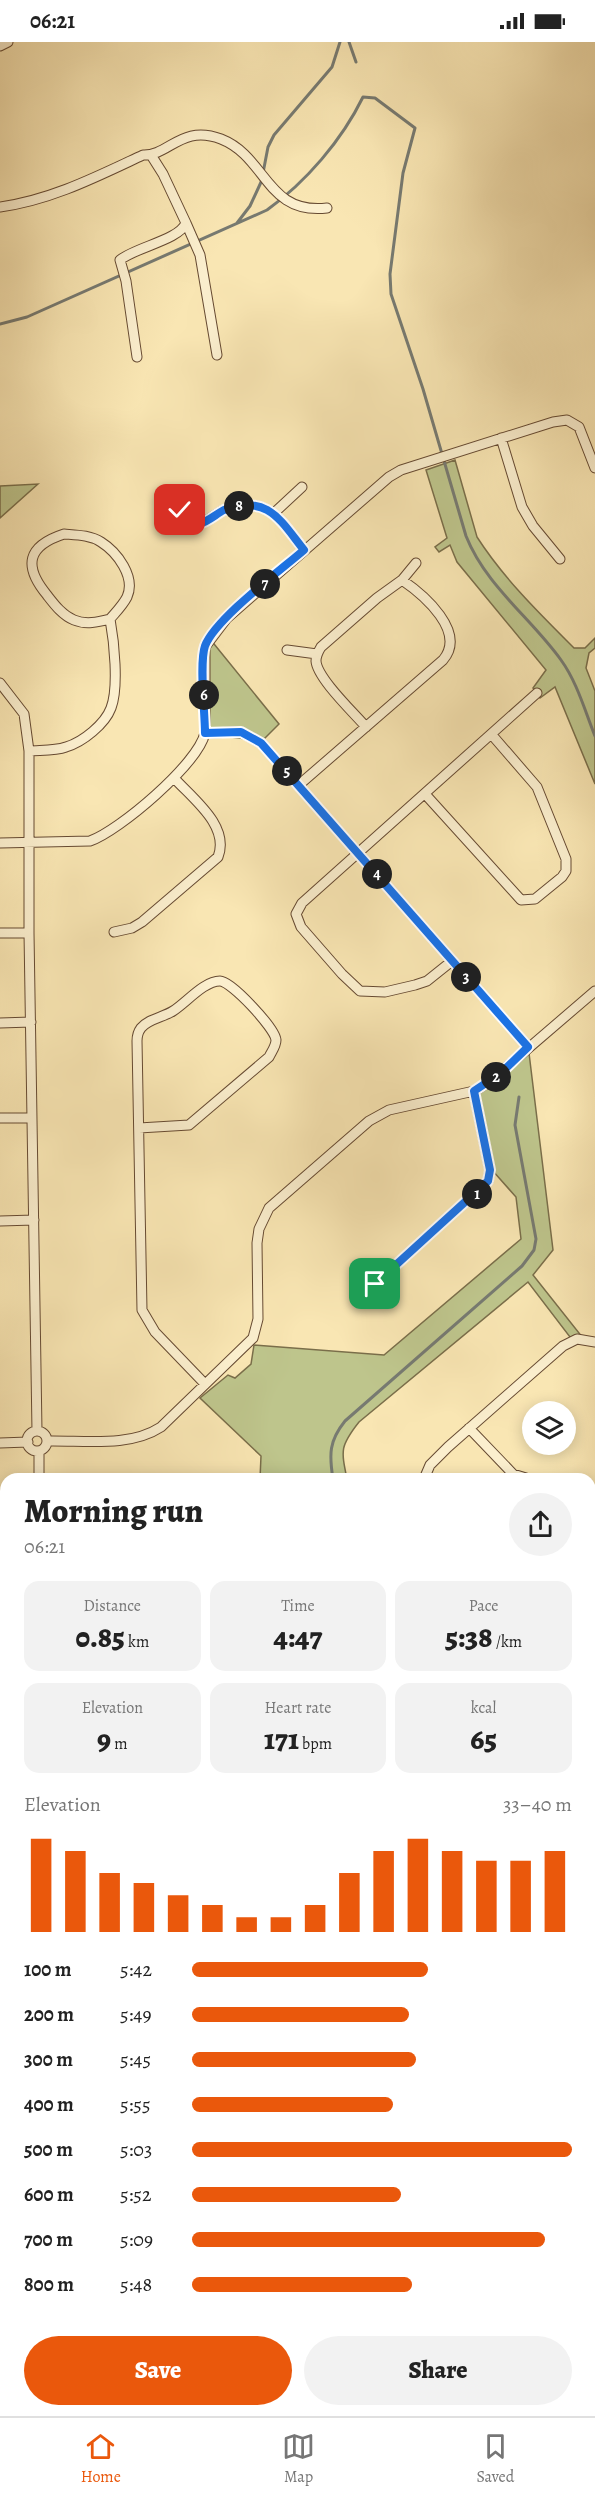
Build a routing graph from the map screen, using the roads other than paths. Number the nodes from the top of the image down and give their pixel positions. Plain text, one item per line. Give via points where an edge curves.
1 (8, 42) edge
2 (0, 46) edge
3 (151, 155) junction
4 (0, 207) edge
5 (327, 208) dead end
6 (186, 223) junction
7 (217, 355) dead end
8 (137, 357) dead end
9 (501, 438) junction
10 (595, 468) edge
11 (302, 487) dead end
12 (180, 510) dead end
13 (274, 513) junction
14 (304, 550) junction
15 (560, 559) dead end
16 (416, 563) dead end
17 (402, 580) junction
18 (110, 619) junction
19 (287, 650) dead end
20 (317, 654) junction
21 (0, 683) edge
22 (537, 693) dead end
23 (366, 727) junction
24 (205, 733) junction
25 (492, 735) junction
26 (29, 751) junction
27 (174, 778) junction
28 (300, 784) junction
29 (425, 794) junction
30 (0, 843) edge
31 (28, 843) junction
32 (359, 853) junction
33 (114, 932) dead end
34 (0, 933) edge
35 (29, 933) junction
36 (452, 961) junction
37 (595, 992) edge
38 (0, 1023) edge
39 (31, 1023) junction
40 (528, 1047) junction
41 (474, 1091) junction
42 (0, 1118) edge
43 (32, 1118) junction
44 (139, 1128) junction
45 (34, 1220) junction
46 (0, 1221) edge
47 (375, 1284) dead end
48 (595, 1342) edge
49 (205, 1384) junction
50 (469, 1428) junction
51 (37, 1431) junction
52 (47, 1441) junction
53 (27, 1442) junction
54 (0, 1443) edge
55 (39, 1451) junction
56 (39, 1473) edge
57 (427, 1473) edge
58 (512, 1473) edge

1 - 2 street
3 - 4 street via 143,154 66,191 34,202
3 - 5 street via 190,136 220,139 235,147 288,202 302,209
3 - 6 street
6 - 7 street via 200,255
6 - 8 street via 180,232 120,260
9 - 10 street via 567,420 579,427
9 - 14 street via 401,470
9 - 15 street via 522,507
11 - 13 street
12 - 13 street via 199,524 244,505
13 - 14 street
14 - 24 street via 226,618 207,642 203,657
16 - 17 street
17 - 20 street
17 - 23 street via 448,628 451,647 443,660
18 - 18 street via 130,587 122,564 101,542 89,537 64,534 42,544 35,552 31,570 56,605 74,620 86,623
18 - 26 street via 114,651 111,711 74,745
19 - 20 street
20 - 23 street via 322,675
21 - 26 street via 24,714
22 - 25 street
23 - 28 street
24 - 27 street via 201,748
24 - 28 street via 249,734
25 - 29 street
25 - 29 street via 541,794 566,859 562,877 535,899 521,900
26 - 31 street
27 - 31 street via 99,838
27 - 33 street via 218,829 222,848 218,856 142,922
28 - 32 street
29 - 32 street
30 - 31 street
31 - 35 street
32 - 36 street
32 - 36 street via 302,903 296,914 301,927 360,991 385,992 427,981
34 - 35 street
35 - 39 street
36 - 40 street
37 - 40 street
38 - 39 street
39 - 43 street
40 - 41 street via 501,1073
41 - 47 street via 490,1170 488,1181
41 - 49 street via 406,1105 369,1121 269,1209 257,1243 256,1329 249,1343
42 - 43 street
43 - 45 street
44 - 44 street via 140,1029 172,1012 210,984 226,982 273,1032 275,1047 269,1057 189,1125
44 - 49 street via 142,1310 155,1332
45 - 46 street
45 - 51 street
48 - 50 street via 577,1339 563,1346
49 - 52 street via 146,1436
50 - 57 street
50 - 58 street
51 - 52 street
51 - 53 street
52 - 55 street
53 - 54 street
53 - 55 street via 31,1449
55 - 56 street

